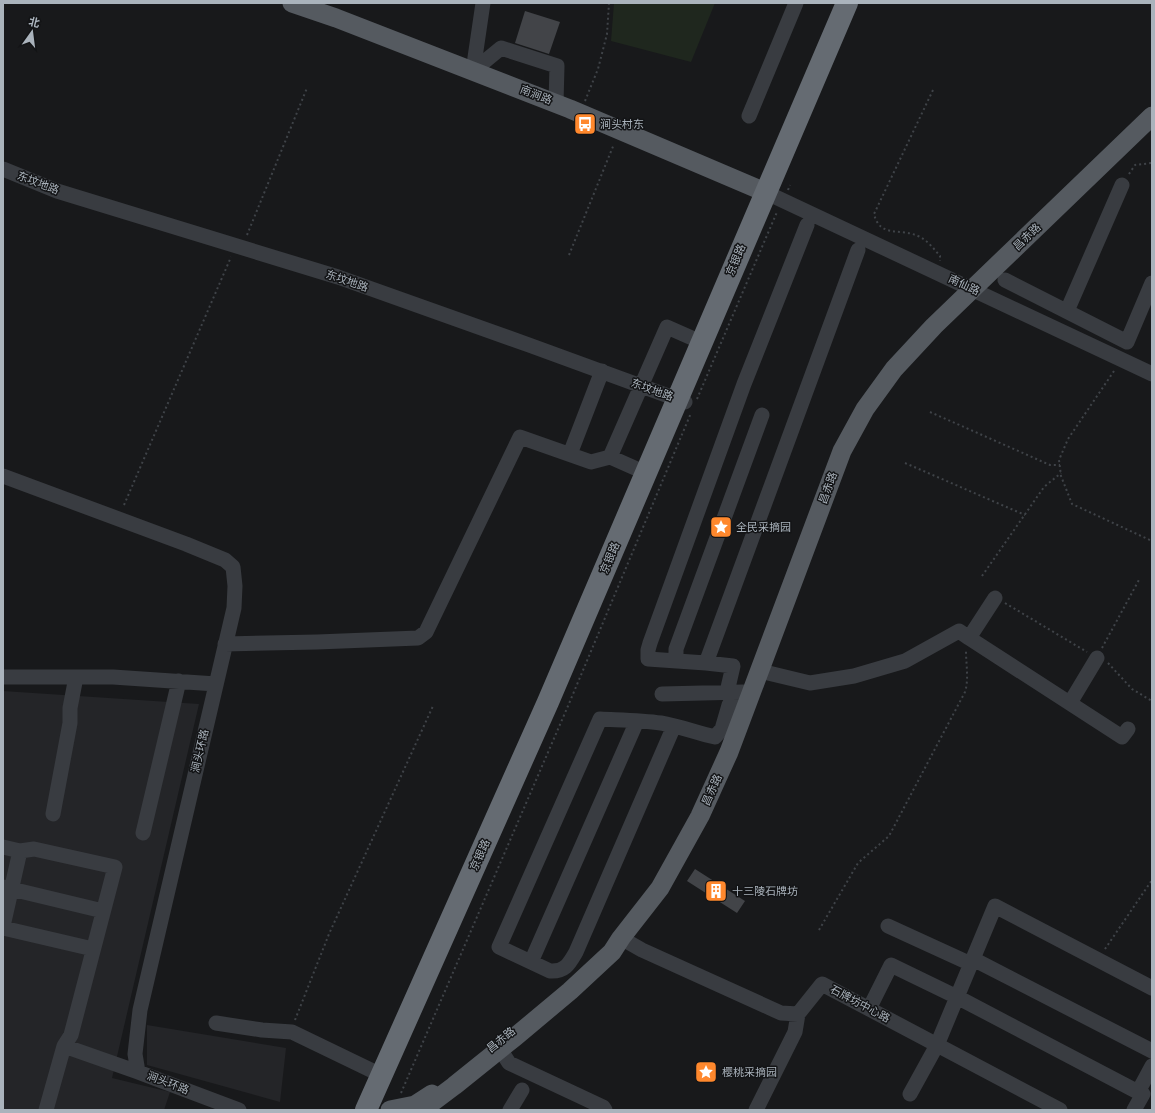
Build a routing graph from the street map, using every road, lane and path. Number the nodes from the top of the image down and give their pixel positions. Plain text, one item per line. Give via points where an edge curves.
1 (292, 3) edge
2 (483, 3) edge
3 (609, 3) edge
4 (796, 3) edge
5 (847, 3) edge
6 (858, 3) edge
7 (473, 71) junction
8 (308, 88) dead end
9 (933, 90) dead end
10 (556, 103) junction
11 (580, 113) junction
12 (749, 116) dead end
13 (1152, 116) edge
14 (619, 129) junction
15 (1152, 163) edge
16 (3, 169) edge
17 (1122, 185) joint
18 (778, 194) junction
19 (807, 225) dead end
20 (239, 247) junction
21 (858, 250) dead end
22 (569, 255) dead end
23 (935, 272) junction
24 (1005, 280) dead end
25 (1152, 283) edge
26 (972, 289) junction
27 (1066, 311) junction
28 (701, 342) junction
29 (1127, 342) junction
30 (1121, 359) junction
31 (602, 371) junction
32 (1152, 374) edge
33 (641, 386) junction
34 (688, 403) junction
35 (930, 412) dead end
36 (762, 415) dead end
37 (570, 454) junction
38 (610, 457) junction
39 (905, 463) dead end
40 (1060, 466) junction
41 (646, 473) junction
42 (1061, 473) junction
43 (3, 476) edge
44 (124, 505) dead end
45 (1025, 515) junction
46 (1152, 541) edge
47 (982, 576) dead end
48 (1140, 578) dead end
49 (995, 598) joint
50 (970, 638) junction
51 (225, 644) junction
52 (1098, 656) junction
53 (676, 661) junction
54 (706, 663) junction
55 (760, 671) junction
56 (571, 673) junction
57 (3, 677) edge
58 (76, 677) junction
59 (180, 682) junction
60 (216, 684) junction
61 (738, 692) junction
62 (662, 694) dead end
63 (1152, 701) edge
64 (1070, 703) junction
65 (558, 704) junction
66 (433, 706) dead end
67 (638, 721) junction
68 (674, 726) junction
69 (1128, 729) dead end
70 (54, 814) dead end
71 (143, 832) dead end
72 (3, 847) edge
73 (20, 851) junction
74 (1152, 880) edge
75 (7, 888) edge
76 (103, 911) junction
77 (888, 926) dead end
78 (3, 927) edge
79 (819, 930) dead end
80 (621, 938) junction
81 (94, 949) junction
82 (1098, 960) junction
83 (531, 962) junction
84 (972, 962) junction
85 (1152, 988) edge
86 (957, 997) junction
87 (869, 1009) junction
88 (798, 1014) junction
89 (216, 1023) dead end
90 (292, 1032) junction
91 (937, 1045) junction
92 (64, 1046) junction
93 (500, 1049) junction
94 (1152, 1051) edge
95 (1152, 1066) edge
96 (138, 1072) junction
97 (381, 1075) junction
98 (522, 1090) dead end
99 (1138, 1092) junction
100 (910, 1094) dead end
101 (46, 1110) edge
102 (239, 1110) edge
103 (366, 1110) edge
104 (388, 1110) edge
105 (422, 1110) edge
106 (510, 1110) edge
107 (605, 1110) edge
108 (756, 1110) edge
109 (1060, 1110) edge
110 (1134, 1110) edge

1 - 7 main road, 南涧路
2 - 7 street
3 - 11 path via 607,34 598,69
4 - 12 street
5 - 18 highway, 京银路
6 - 18 highway, 京银路
7 - 10 main road, 南涧路
7 - 10 street via 501,48 557,66
8 - 20 path
9 - 23 path via 874,214 876,222 882,228 911,233 928,243 940,256
10 - 11 main road, 南涧路
11 - 14 main road, 南涧路
13 - 26 main road, 昌赤路
14 - 18 main road, 南涧路
14 - 22 path
15 - 17 path via 1135,165
16 - 20 street, 东坟地路 via 57,191
17 - 27 street
18 - 23 street, 南仙路
18 - 28 highway, 京银路
18 - 34 highway, 京银路
18 - 34 path
19 - 53 street via 744,384 650,643 648,659
20 - 31 street, 东坟地路 via 338,277
20 - 44 path
21 - 54 street
23 - 26 street, 南仙路
24 - 27 street
25 - 29 street
26 - 30 street, 南仙路
26 - 55 main road, 昌赤路 via 894,369 865,409 842,451
27 - 29 street
28 - 33 street via 667,327
28 - 34 highway, 京银路
29 - 30 street
30 - 32 street, 南仙路
30 - 40 path via 1068,439 1059,460
31 - 33 street, 东坟地路
31 - 37 street
33 - 34 street, 东坟地路
33 - 38 street
34 - 41 highway, 京银路
34 - 56 highway, 京银路
34 - 56 path
35 - 40 path via 1050,465
36 - 53 street via 676,649
37 - 38 street via 591,462
37 - 51 street via 520,436 426,632 418,638
38 - 41 street
39 - 45 path
40 - 42 path
41 - 56 highway, 京银路
42 - 45 path via 1044,487
42 - 46 path via 1072,504
43 - 51 street, 涧头环路 via 225,560 233,567 235,586 234,608
45 - 47 path
48 - 52 path
49 - 50 street
49 - 52 path
50 - 55 street via 959,631 905,661 854,676 810,683
50 - 64 street
50 - 79 path via 966,649 968,684 965,692 889,836 858,862
51 - 60 street, 涧头环路
52 - 63 path via 1132,689
52 - 64 street
53 - 54 street
54 - 61 street via 733,666
55 - 61 main road, 昌赤路
56 - 65 highway, 京银路
56 - 65 path
57 - 58 street
58 - 59 street
58 - 70 street
59 - 60 street
59 - 71 street
60 - 96 street, 涧头环路 via 140,1010 135,1054
61 - 62 street
61 - 68 street via 729,705 722,729 715,737
61 - 80 main road, 昌赤路 via 729,752 700,816 660,888
64 - 69 street via 1122,737
65 - 97 highway, 京银路
65 - 104 path
65 - 104 highway, 京银路 via 419,1029
66 - 90 path via 329,934
67 - 68 street
67 - 83 street
67 - 83 street via 600,719 499,948
68 - 83 street via 569,965 558,971 550,971
72 - 73 street
73 - 75 street
73 - 76 street via 34,849 114,867
74 - 82 path
75 - 76 street
75 - 78 street
76 - 81 street
77 - 84 street
78 - 81 street
80 - 88 street via 780,1013
80 - 93 main road, 昌赤路 via 612,952 570,991
80 - 104 main road, 昌赤路 via 549,1002 430,1095 415,1104
81 - 92 street via 71,1035
82 - 84 street via 995,906
82 - 85 street
84 - 86 street
84 - 94 street
86 - 87 street via 891,965
86 - 91 street
86 - 99 street
87 - 88 street, 石牌坊中心路 via 822,984
87 - 91 street, 石牌坊中心路
88 - 108 street via 795,1032
89 - 90 street
90 - 97 street
91 - 100 street
91 - 109 street, 石牌坊中心路
92 - 96 street
92 - 101 street
93 - 105 main road, 昌赤路
93 - 107 street via 509,1063 604,1107
95 - 99 street
96 - 102 street, 涧头环路
97 - 103 highway, 京银路
98 - 106 street
99 - 110 street via 1143,1094

